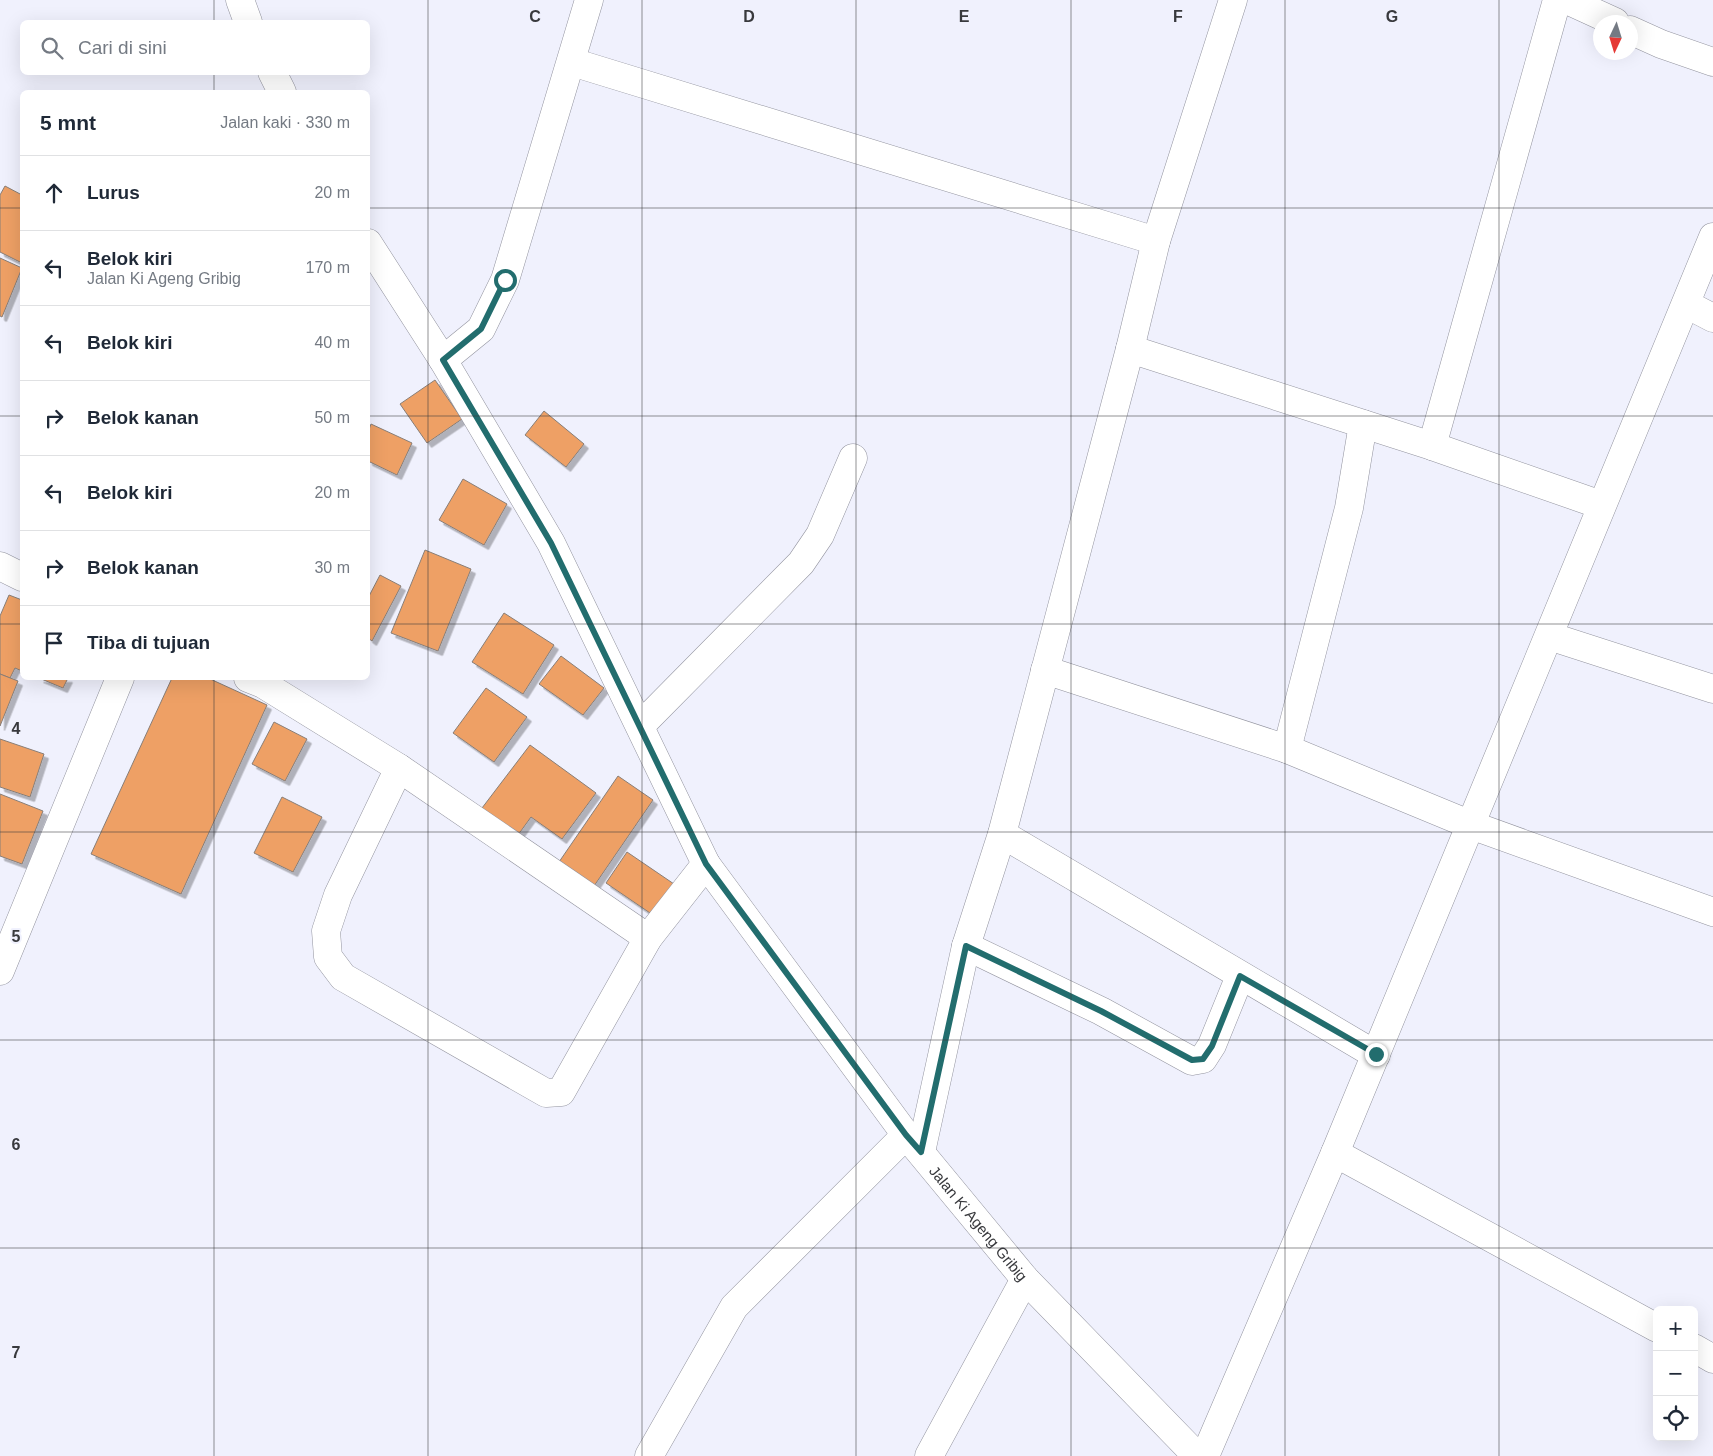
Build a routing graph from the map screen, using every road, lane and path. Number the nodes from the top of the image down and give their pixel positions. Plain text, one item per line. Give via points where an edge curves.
1 (240, 0) edge
2 (589, 0) edge
3 (1233, 0) edge
4 (1557, 0) edge
5 (1567, 0) edge
6 (1600, 15) edge
7 (247, 20) edge
8 (1638, 34) edge
9 (572, 62) junction
10 (1713, 62) edge
11 (274, 75) edge
12 (281, 90) edge
13 (1713, 237) edge
14 (1156, 241) junction
15 (370, 246) edge
16 (1686, 304) junction
17 (1713, 318) edge
18 (1130, 350) junction
19 (443, 360) junction
20 (1363, 424) junction
21 (1432, 446) junction
22 (853, 458) dead end
23 (1601, 505) junction
24 (0, 566) edge
25 (20, 576) edge
26 (1549, 636) junction
27 (1045, 670) junction
28 (119, 680) edge
29 (253, 680) edge
30 (1713, 689) edge
31 (640, 726) junction
32 (1287, 749) junction
33 (399, 768) junction
34 (1471, 825) junction
35 (1002, 834) junction
36 (706, 864) junction
37 (1713, 912) edge
38 (648, 938) junction
39 (966, 946) junction
40 (0, 971) edge
41 (1240, 976) junction
42 (1376, 1054) junction
43 (913, 1143) junction
44 (1335, 1153) junction
45 (1025, 1279) junction
46 (1653, 1326) edge
47 (1698, 1350) edge
48 (1713, 1359) edge
49 (649, 1456) edge
50 (929, 1456) edge
51 (1197, 1456) edge
52 (1205, 1456) edge

1 - 7 street
2 - 9 street
3 - 14 street
4 - 21 street
5 - 6 street
8 - 10 street
9 - 14 street
9 - 19 street via 505,280 481,329
11 - 12 street
13 - 16 street
14 - 18 street
15 - 19 street, Jalan Ki Ageng Gribig
16 - 17 street
16 - 23 street
18 - 20 street
18 - 27 street
19 - 31 street, Jalan Ki Ageng Gribig via 551,543
20 - 21 street
20 - 32 street via 1349,508
21 - 23 street
22 - 31 street via 820,535 801,563
23 - 26 street
24 - 25 street
26 - 30 street
26 - 34 street
27 - 32 street
27 - 35 street
28 - 40 street
29 - 33 street
31 - 36 street, Jalan Ki Ageng Gribig
32 - 34 street
33 - 38 street
33 - 38 street via 338,895 326,931 328,957 343,977 546,1093 561,1092
34 - 37 street
34 - 42 street
35 - 39 street
35 - 41 street
36 - 38 street
36 - 43 street, Jalan Ki Ageng Gribig
39 - 41 street via 1101,1011 1192,1060 1203,1059 1212,1046
39 - 43 street
41 - 42 street
42 - 44 street
43 - 45 street, Jalan Ki Ageng Gribig
43 - 49 street via 734,1307
44 - 46 street
44 - 52 street
45 - 50 street
45 - 51 street, Jalan Ki Ageng Gribig
47 - 48 street

